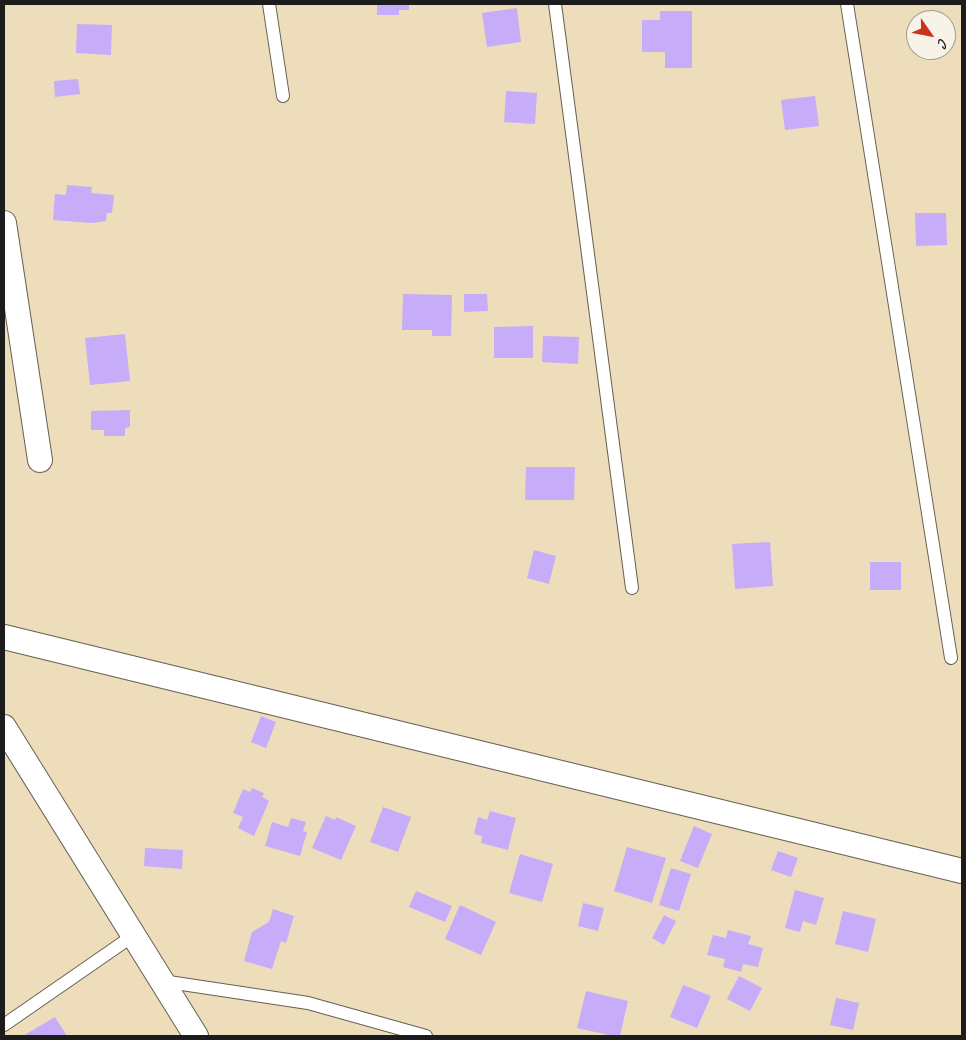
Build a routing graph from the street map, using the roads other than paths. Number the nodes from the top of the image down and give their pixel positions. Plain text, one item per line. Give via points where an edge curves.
1 (269, 4) edge
2 (555, 4) edge
3 (847, 4) edge
4 (283, 96) dead end
5 (4, 223) edge
6 (40, 460) dead end
7 (632, 588) dead end
8 (4, 637) edge
9 (951, 658) dead end
10 (4, 727) edge
11 (962, 871) edge
12 (134, 935) junction
13 (162, 981) junction
14 (4, 1025) edge
15 (196, 1036) edge
16 (426, 1036) edge

1 - 4 lane
2 - 7 lane
3 - 9 lane
5 - 6 street
8 - 11 street
10 - 12 street
12 - 13 street
12 - 14 lane
13 - 15 street
13 - 16 lane via 308,1003

